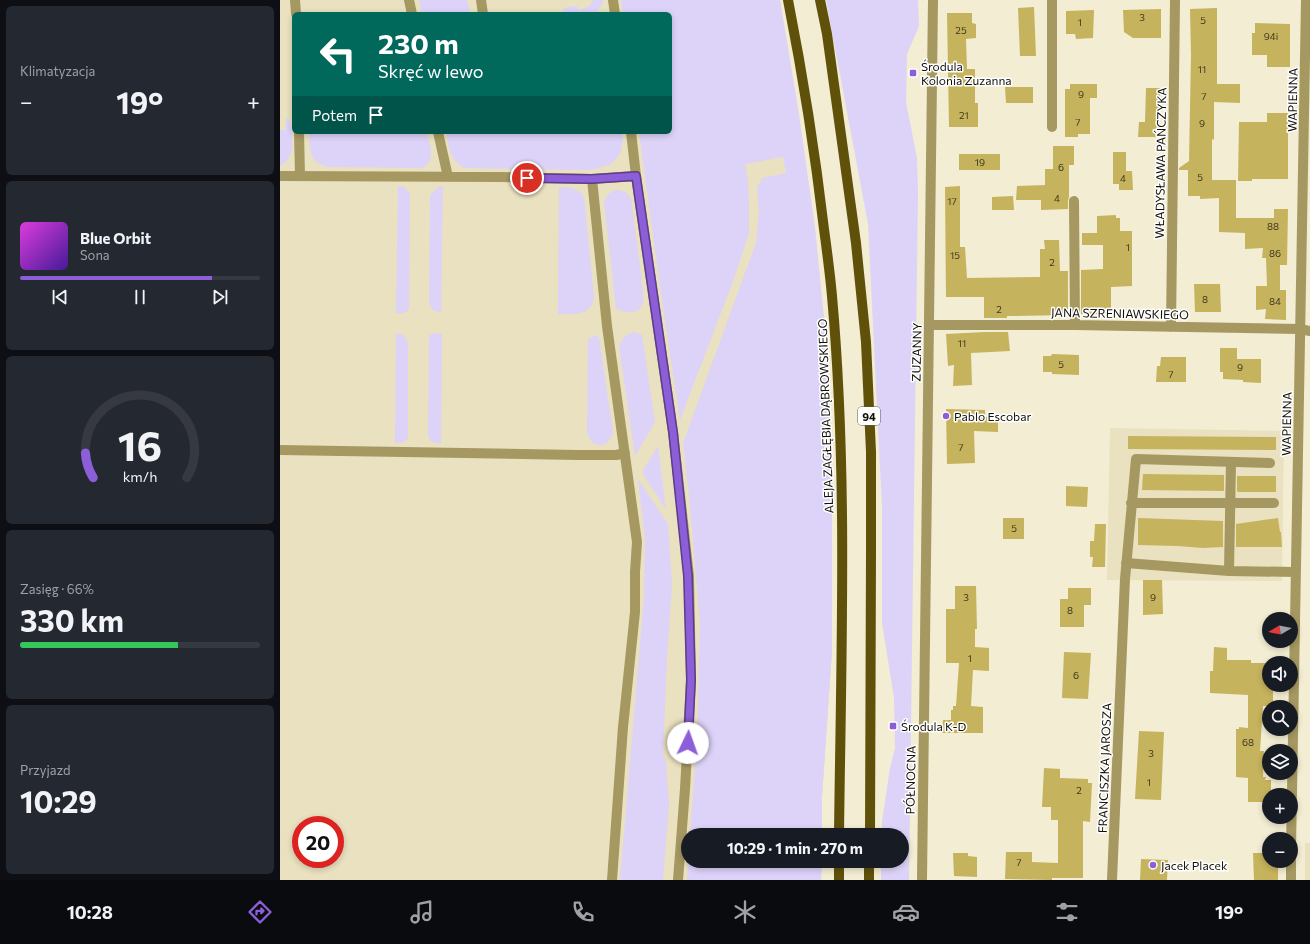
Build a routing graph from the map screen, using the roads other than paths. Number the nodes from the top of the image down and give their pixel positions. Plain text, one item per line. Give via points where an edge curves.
1 (295, 0) edge
2 (409, 0) edge
3 (481, 0) edge
4 (613, 0) edge
5 (788, 0) edge
6 (820, 0) edge
7 (933, 0) edge
8 (1052, 0) edge
9 (1175, 0) edge
10 (1306, 0) edge
11 (296, 12) edge
12 (412, 12) edge
13 (483, 12) edge
14 (615, 12) edge
15 (1052, 127) dead end
16 (299, 134) edge
17 (438, 134) edge
18 (631, 134) edge
19 (1307, 153) edge
20 (280, 176) edge
21 (300, 176) junction
22 (636, 176) junction
23 (448, 177) junction
24 (592, 179) junction
25 (1074, 201) dead end
26 (930, 325) junction
27 (1075, 325) junction
28 (1171, 327) junction
29 (1305, 330) edge
30 (280, 450) edge
31 (625, 453) junction
32 (1231, 462) junction
33 (1270, 464) dead end
34 (1131, 503) junction
35 (1230, 503) junction
36 (1274, 504) dead end
37 (1126, 563) junction
38 (1229, 571) junction
39 (1295, 572) junction
40 (924, 705) joint
41 (839, 828) edge
42 (870, 828) edge
43 (1291, 832) edge
44 (839, 868) edge
45 (869, 868) edge
46 (1291, 868) edge
47 (612, 880) edge
48 (678, 880) edge
49 (839, 880) edge
50 (869, 880) edge
51 (922, 880) edge
52 (1112, 880) edge
53 (1291, 880) edge

1 - 11 street
2 - 12 street
3 - 13 street
4 - 14 street
5 - 41 main road, ALEJA ZAGŁĘBIA DĄBROWSKIEGO via 817,167 832,295 837,369 842,552
6 - 42 main road, 94 via 856,244 866,342 872,588
7 - 26 street, ZUZANNY
8 - 15 street
9 - 28 street, WŁADYSŁAWA PAŃCZYKA
10 - 19 street, WAPIENNA
16 - 21 street
17 - 23 street
18 - 22 street
19 - 29 street, WAPIENNA
20 - 21 street
21 - 23 street
22 - 24 street
22 - 48 street via 673,432 688,576 691,680
23 - 24 street
24 - 31 street via 607,326
25 - 27 street
26 - 27 street, JANA SZRENIAWSKIEGO
26 - 40 street, ZUZANNY
27 - 28 street, JANA SZRENIAWSKIEGO
28 - 29 street, JANA SZRENIAWSKIEGO
29 - 39 street, WAPIENNA
30 - 31 street via 578,455
31 - 47 street via 637,542 635,612 623,727
32 - 33 street
32 - 34 street, FRANCISZKA JAROSZA via 1136,460
32 - 35 street
34 - 35 street
34 - 37 street, FRANCISZKA JAROSZA
35 - 36 street
35 - 38 street
37 - 38 street
37 - 52 street, FRANCISZKA JAROSZA
38 - 39 street
39 - 43 street, WAPIENNA
40 - 51 street, PÓŁNOCNA
44 - 49 main road
45 - 50 main road
46 - 53 street

